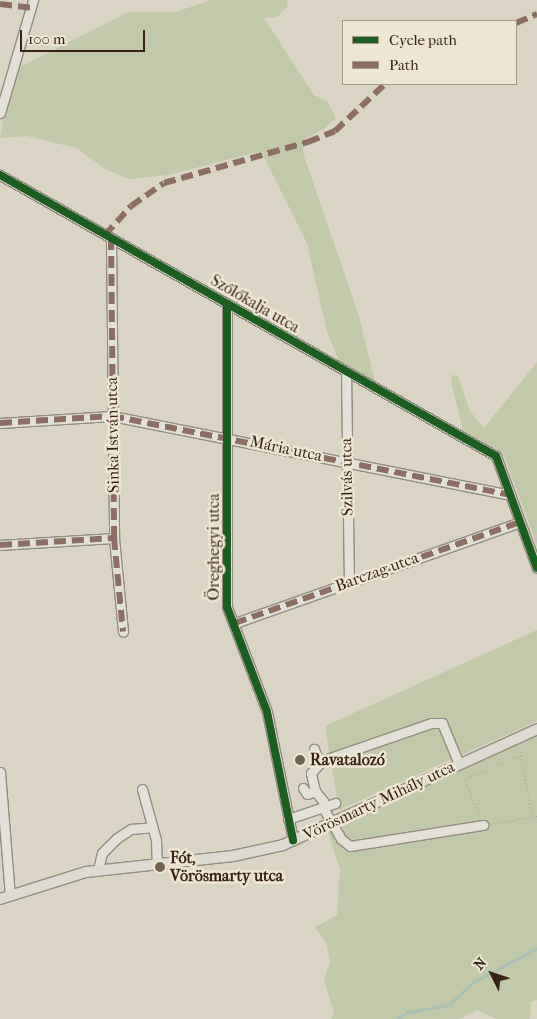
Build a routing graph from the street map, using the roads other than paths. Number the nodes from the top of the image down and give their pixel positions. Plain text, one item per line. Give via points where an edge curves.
1 (33, 0) edge
2 (0, 113) edge
3 (0, 175) edge
4 (111, 238) junction
5 (227, 304) junction
6 (346, 371) junction
7 (112, 416) junction
8 (0, 423) edge
9 (229, 437) junction
10 (346, 462) junction
11 (510, 495) junction
12 (520, 522) junction
13 (114, 538) junction
14 (0, 545) edge
15 (537, 568) edge
16 (349, 582) junction
17 (235, 623) junction
18 (123, 632) dead end
19 (537, 729) edge
20 (314, 749) dead end
21 (318, 762) junction
22 (459, 764) junction
23 (0, 772) edge
24 (303, 788) dead end
25 (142, 789) dead end
26 (315, 791) junction
27 (335, 803) dead end
28 (324, 806) junction
29 (288, 819) junction
30 (331, 823) junction
31 (486, 825) road end
32 (152, 827) junction
33 (293, 840) junction
34 (157, 864) junction
35 (98, 870) junction
36 (5, 897) edge

1 - 2 street
3 - 4 street, Szőlőkalja utca
4 - 5 street, Szőlőkalja utca
4 - 7 street, Sinka István utca
5 - 6 street, Szőlőkalja utca
5 - 9 street, Öreghegyi utca
6 - 10 street, Szilvás utca
6 - 11 street, Szőlőkalja utca via 496,456
7 - 8 street, Mária utca
7 - 9 street, Mária utca
7 - 13 street, Sinka István utca
9 - 10 street, Mária utca
9 - 17 street, Öreghegyi utca via 227,607
10 - 11 street, Mária utca
10 - 16 street, Szilvás utca
11 - 12 street
12 - 15 street
12 - 16 street, Barczag utca
13 - 14 street
13 - 18 street, Sinka István utca
16 - 17 street, Barczag utca
17 - 29 street, Öreghegyi utca via 267,712
19 - 22 main road, Vörösmarty Mihály utca
20 - 21 street
21 - 22 street via 432,723 442,723
21 - 26 street via 312,773
22 - 30 main road, Vörösmarty Mihály utca
23 - 36 street
24 - 26 street via 306,794
25 - 32 street
26 - 28 street
27 - 28 street
28 - 29 street
28 - 30 street
29 - 33 street, Öreghegyi utca
30 - 31 street via 341,839 355,846
30 - 33 main road, Vörösmarty Mihály utca
32 - 34 street
32 - 35 street via 131,829 117,838 102,853
33 - 34 main road, Vörösmarty Mihály utca via 255,853
34 - 35 main road, Vörösmarty Mihály utca
35 - 36 main road, Vörösmarty Mihály utca

